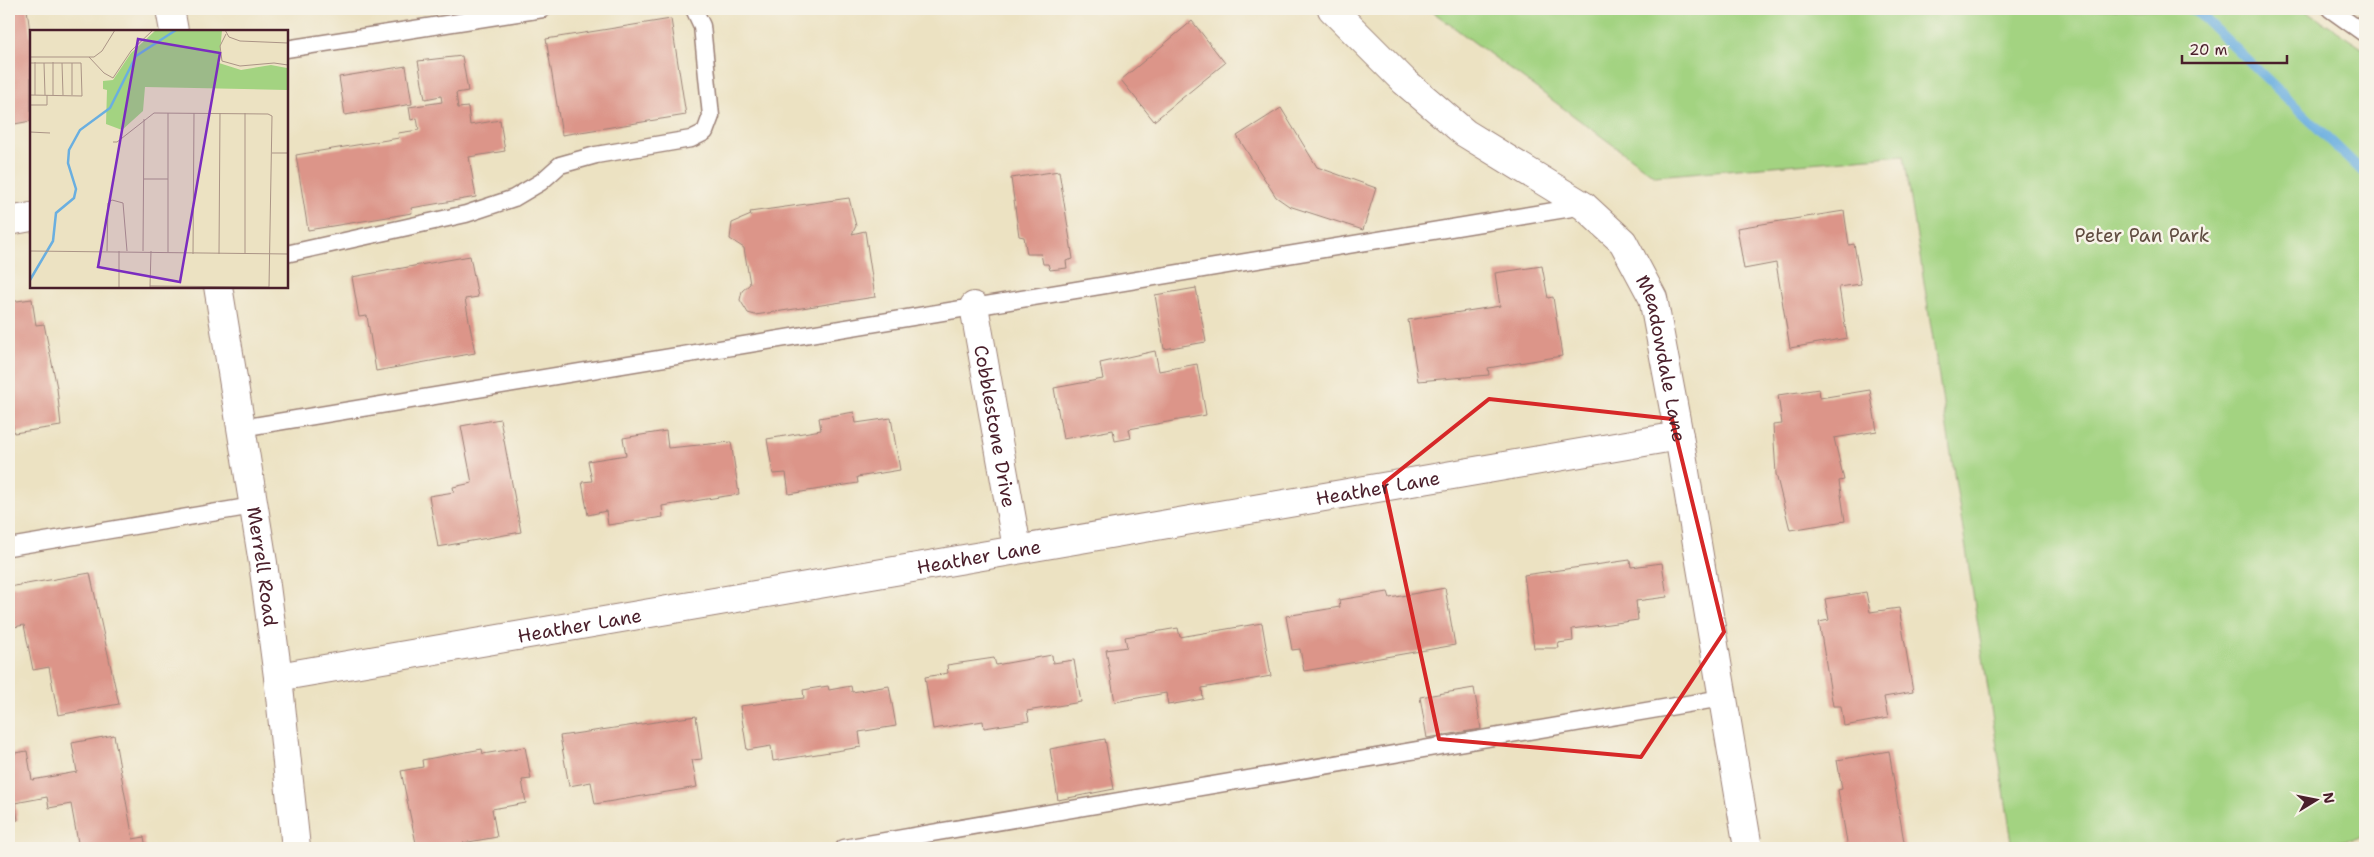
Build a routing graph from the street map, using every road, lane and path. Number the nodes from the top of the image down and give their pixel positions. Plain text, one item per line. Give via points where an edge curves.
1 (170, 9) edge
2 (543, 9) edge
3 (694, 9) edge
4 (1332, 9) edge
5 (2330, 9) edge
6 (174, 30) edge
7 (2365, 34) edge
8 (288, 49) edge
9 (1584, 206) junction
10 (30, 217) edge
11 (9, 221) edge
12 (288, 254) edge
13 (218, 288) edge
14 (974, 306) junction
15 (240, 428) junction
16 (1679, 436) junction
17 (253, 506) junction
18 (9, 547) edge
19 (1017, 548) junction
20 (278, 677) junction
21 (1722, 698) junction
22 (296, 848) edge
23 (844, 848) edge
24 (1748, 848) edge

1 - 6 street
2 - 8 lane
3 - 12 lane via 702,26 711,116 705,132 690,139 596,155 560,165 541,182 514,198 466,214
4 - 9 street, Meadowdale Lane via 1404,81 1465,132
5 - 7 lane
9 - 14 lane
9 - 16 street, Meadowdale Lane via 1622,242 1653,298
10 - 11 street
13 - 15 street, Merrell Road
14 - 15 lane
14 - 19 street, Cobblestone Drive
15 - 17 street, Merrell Road
16 - 19 street, Heather Lane
16 - 21 street, Meadowdale Lane
17 - 18 lane
17 - 20 street, Merrell Road
19 - 20 street, Heather Lane
20 - 22 street, Merrell Road
21 - 23 lane
21 - 24 street, Meadowdale Lane

